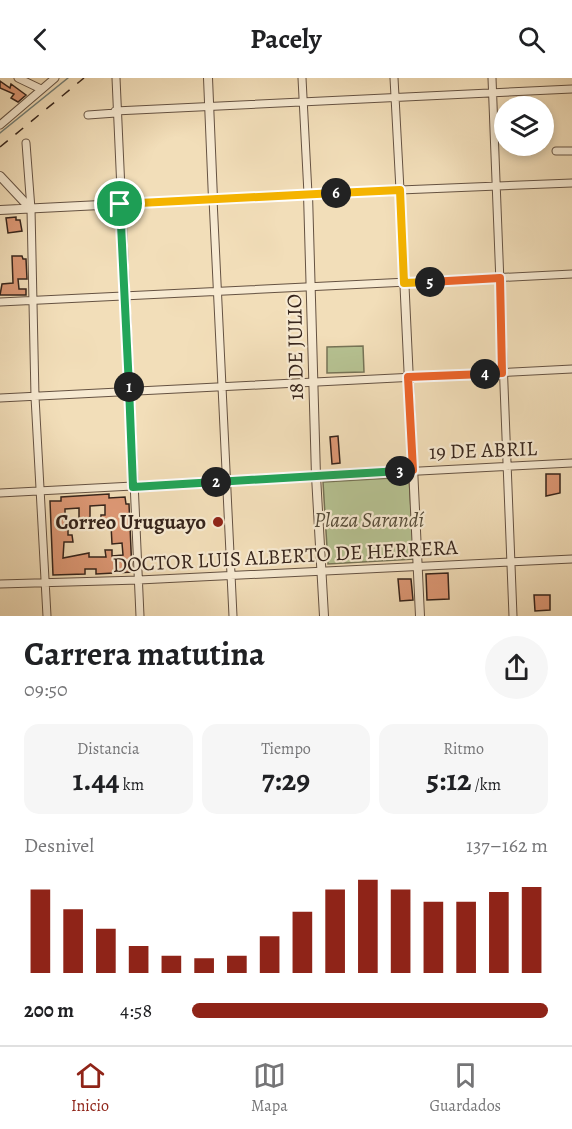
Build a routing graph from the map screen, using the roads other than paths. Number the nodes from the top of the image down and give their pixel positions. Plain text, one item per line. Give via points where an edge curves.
1 (18, 78) edge
2 (55, 78) edge
3 (116, 78) edge
4 (208, 78) edge
5 (302, 78) edge
6 (394, 78) edge
7 (492, 78) edge
8 (41, 89) junction
9 (572, 89) edge
10 (493, 92) junction
11 (395, 96) junction
12 (303, 102) junction
13 (208, 107) junction
14 (115, 112) junction
15 (88, 115) dead end
16 (0, 125) edge
17 (26, 143) dead end
18 (556, 151) dead end
19 (572, 151) edge
20 (0, 176) edge
21 (572, 183) edge
22 (496, 185) junction
23 (400, 190) junction
24 (308, 195) junction
25 (213, 199) junction
26 (120, 204) junction
27 (32, 209) junction
28 (0, 210) edge
29 (572, 274) edge
30 (500, 278) junction
31 (404, 283) junction
32 (312, 289) junction
33 (217, 292) junction
34 (124, 297) junction
35 (0, 302) edge
36 (34, 302) junction
37 (572, 369) edge
38 (502, 373) junction
39 (408, 377) junction
40 (314, 382) junction
41 (222, 387) junction
42 (129, 392) junction
43 (35, 397) junction
44 (0, 398) edge
45 (572, 463) edge
46 (507, 466) junction
47 (413, 470) junction
48 (316, 476) junction
49 (226, 481) junction
50 (133, 487) junction
51 (42, 492) junction
52 (0, 494) edge
53 (572, 559) edge
54 (511, 562) junction
55 (417, 566) junction
56 (321, 571) junction
57 (231, 574) junction
58 (139, 580) junction
59 (46, 583) junction
60 (0, 584) edge
61 (47, 616) edge
62 (140, 616) edge
63 (233, 616) edge
64 (324, 616) edge
65 (420, 616) edge
66 (513, 616) edge

1 - 8 street
2 - 8 street
3 - 14 street
4 - 13 street
5 - 12 street, 18 DE JULIO
6 - 11 street
7 - 10 street
8 - 16 street
9 - 10 street
10 - 11 street
10 - 22 street
11 - 12 street
11 - 23 street
12 - 13 street
12 - 24 street, 18 DE JULIO
13 - 14 street
13 - 25 street
14 - 15 street
14 - 26 street
17 - 27 street
18 - 19 street
20 - 27 street
21 - 22 street
22 - 23 street
22 - 30 street
23 - 24 street
23 - 31 street
24 - 25 street
24 - 32 street, 18 DE JULIO
25 - 26 street
25 - 33 street
26 - 27 street
26 - 34 street
27 - 28 street
27 - 36 street
29 - 30 street
30 - 31 street
30 - 38 street
31 - 32 street
31 - 39 street
32 - 33 street
32 - 40 street, 18 DE JULIO
33 - 34 street
33 - 41 street
34 - 36 street
34 - 42 street
35 - 36 street
36 - 43 street
37 - 38 street
38 - 39 street
38 - 46 street
39 - 40 street
39 - 47 street
40 - 41 street
40 - 48 street, 18 DE JULIO
41 - 42 street
41 - 49 street
42 - 43 street
42 - 50 street
43 - 44 street
43 - 51 street
45 - 46 street, 19 DE ABRIL
46 - 47 street, 19 DE ABRIL
46 - 54 street
47 - 48 street, 19 DE ABRIL
47 - 55 street
48 - 49 street, 19 DE ABRIL
48 - 56 street, 18 DE JULIO
49 - 50 street, 19 DE ABRIL
49 - 57 street
50 - 51 street, 19 DE ABRIL
50 - 58 street
51 - 52 street, 19 DE ABRIL
51 - 59 street
53 - 54 street, DOCTOR LUIS ALBERTO DE HERRERA
54 - 55 street, DOCTOR LUIS ALBERTO DE HERRERA
54 - 66 street
55 - 56 street, DOCTOR LUIS ALBERTO DE HERRERA
55 - 65 street
56 - 57 street, DOCTOR LUIS ALBERTO DE HERRERA
56 - 64 street, 18 DE JULIO
57 - 58 street, DOCTOR LUIS ALBERTO DE HERRERA
57 - 63 street
58 - 59 street, DOCTOR LUIS ALBERTO DE HERRERA
58 - 62 street
59 - 60 street, DOCTOR LUIS ALBERTO DE HERRERA
59 - 61 street

